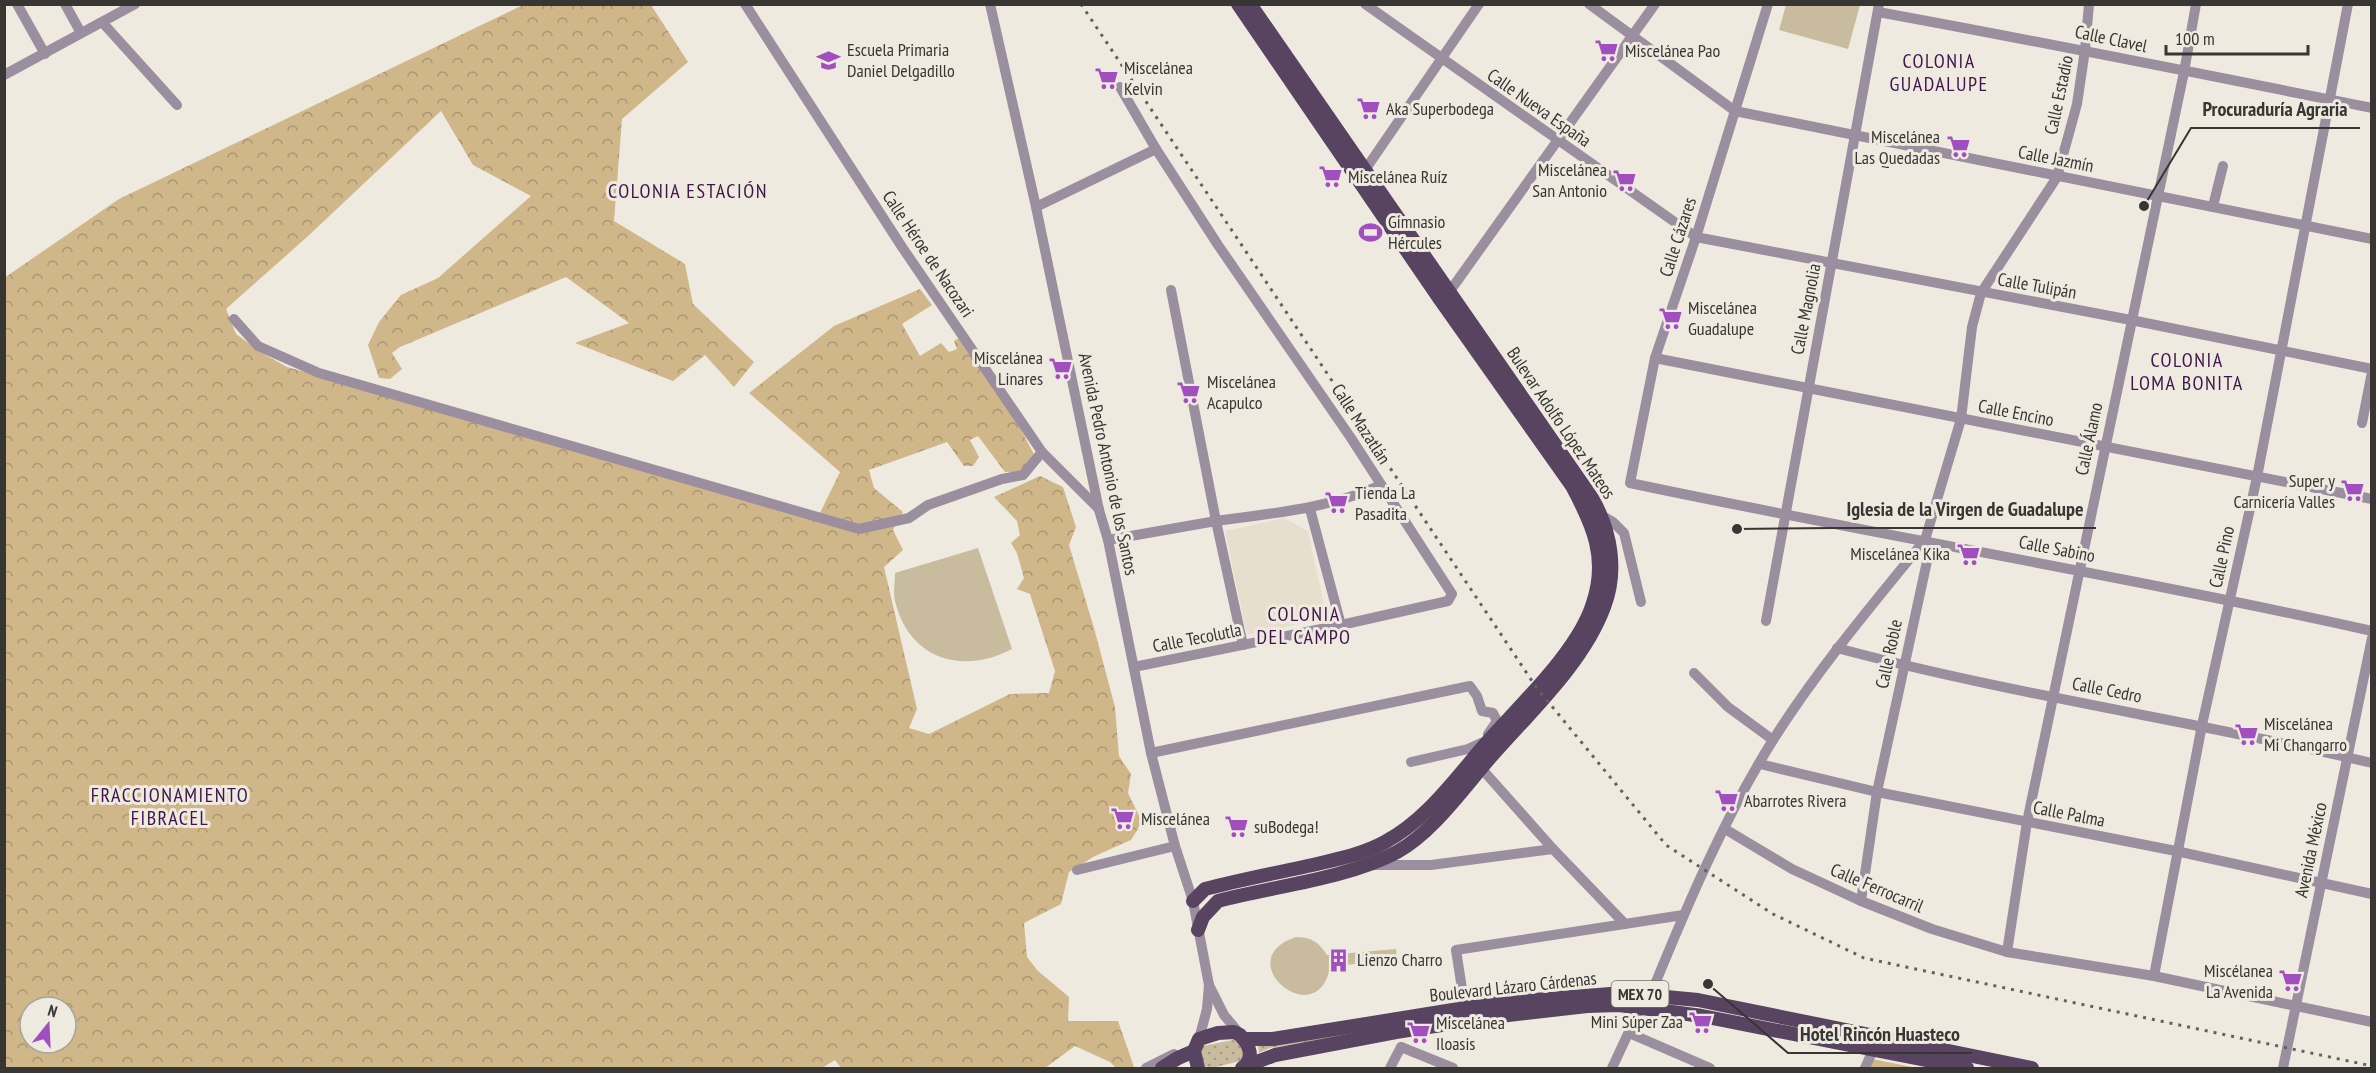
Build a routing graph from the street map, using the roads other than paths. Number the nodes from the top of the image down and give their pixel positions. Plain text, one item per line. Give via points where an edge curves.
1 (17, 4) edge
2 (65, 4) edge
3 (135, 4) edge
4 (745, 4) edge
5 (990, 4) edge
6 (1238, 4) edge
7 (1250, 4) edge
8 (1365, 4) edge
9 (1479, 4) edge
10 (1589, 4) edge
11 (1655, 4) edge
12 (1768, 4) edge
13 (2089, 4) edge
14 (2196, 4) edge
15 (2348, 4) edge
16 (1879, 8) edge
17 (102, 22) junction
18 (81, 33) junction
19 (1632, 35) junction
20 (2085, 50) junction
21 (45, 54) junction
22 (1441, 58) junction
23 (2184, 72) junction
24 (4, 75) edge
25 (1120, 87) dead end
26 (2330, 100) junction
27 (177, 105) dead end
28 (2372, 108) edge
29 (1735, 111) junction
30 (1854, 135) junction
31 (1557, 141) junction
32 (1156, 149) junction
33 (2223, 166) dead end
34 (1365, 170) junction
35 (2057, 177) junction
36 (2157, 194) junction
37 (2213, 206) junction
38 (1036, 207) junction
39 (2307, 225) junction
40 (1696, 237) junction
41 (2372, 239) edge
42 (1831, 264) junction
43 (1171, 290) dead end
44 (1981, 293) junction
45 (1445, 295) junction
46 (234, 319) dead end
47 (2131, 320) junction
48 (2280, 352) junction
49 (1655, 358) junction
50 (2372, 371) edge
51 (1807, 388) junction
52 (1961, 419) junction
53 (2362, 423) dead end
54 (2104, 447) junction
55 (1042, 452) junction
56 (2257, 477) junction
57 (1630, 483) joint
58 (1381, 485) junction
59 (2372, 499) edge
60 (1310, 509) junction
61 (1099, 510) junction
62 (1601, 515) junction
63 (1784, 515) junction
64 (1216, 521) junction
65 (1108, 540) junction
66 (1925, 540) junction
67 (2080, 570) junction
68 (2230, 599) junction
69 (1641, 602) dead end
70 (1766, 621) dead end
71 (1341, 626) junction
72 (2372, 631) edge
73 (2372, 638) edge
74 (1243, 645) junction
75 (1837, 648) junction
76 (1904, 666) junction
77 (1134, 667) junction
78 (1694, 673) dead end
79 (2054, 697) junction
80 (2202, 725) junction
81 (1773, 740) junction
82 (1482, 744) junction
83 (1151, 753) junction
84 (2347, 757) junction
85 (1411, 762) dead end
86 (2372, 763) edge
87 (1760, 764) junction
88 (1481, 768) junction
89 (1877, 792) junction
90 (2027, 822) junction
91 (1725, 829) junction
92 (1175, 846) junction
93 (1553, 849) junction
94 (2176, 851) junction
95 (1369, 865) junction
96 (1077, 870) dead end
97 (2322, 883) junction
98 (2372, 894) edge
99 (1193, 901) junction
100 (1861, 901) junction
101 (1683, 915) junction
102 (1625, 924) junction
103 (1198, 930) junction
104 (2007, 952) junction
105 (2154, 975) junction
106 (1209, 985) junction
107 (1652, 994) junction
108 (1641, 1006) junction
109 (2295, 1006) junction
110 (1465, 1008) junction
111 (2372, 1022) edge
112 (1396, 1032) junction
113 (1629, 1034) junction
114 (1242, 1037) junction
115 (1197, 1045) junction
116 (1401, 1047) junction
117 (1873, 1050) junction
118 (1146, 1068) edge
119 (1162, 1068) edge
120 (1198, 1068) edge
121 (1244, 1068) edge
122 (1390, 1068) edge
123 (1453, 1068) edge
124 (1612, 1068) edge
125 (1710, 1068) edge
126 (1865, 1068) edge
127 (1967, 1068) edge
128 (2032, 1068) edge
129 (2283, 1068) edge

1 - 21 street
2 - 18 street
3 - 17 street
4 - 55 street, Calle Héroe de Nacozari via 902,247
5 - 38 street, Avenida Pedro Antonio de los Santos
6 - 45 main road, Bulevar Adolfo López Mateos
7 - 34 main road, Bulevar Adolfo López Mateos
8 - 22 street, Calle Nueva España
9 - 22 street
10 - 19 street
11 - 19 street
12 - 29 street, Calle Cázares
13 - 20 street, Calle Estadio
14 - 23 street, Calle Álamo
15 - 26 street, Calle Pino
16 - 20 street, Calle Clavel
16 - 30 street, Calle Magnolia
17 - 18 street
17 - 27 street
18 - 21 street
19 - 29 street
19 - 31 street
20 - 23 street, Calle Clavel
20 - 35 street, Calle Estadio via 2077,104
21 - 24 street
22 - 31 street, Calle Nueva España
22 - 34 street
23 - 26 street, Calle Clavel
23 - 36 street, Calle Álamo
25 - 32 street
26 - 28 street, Calle Clavel
26 - 39 street, Calle Pino
29 - 30 street, Calle Jazmín
29 - 40 street, Calle Cázares
30 - 35 street, Calle Jazmín
30 - 42 street, Calle Magnolia
31 - 40 street, Calle Nueva España
31 - 45 street
32 - 38 street
32 - 58 street, Calle Mazatlán
33 - 37 street
34 - 45 main road, Bulevar Adolfo López Mateos
35 - 36 street, Calle Jazmín
35 - 44 street, Calle Estadio
36 - 37 street, Calle Jazmín
36 - 47 street, Calle Álamo
37 - 39 street, Calle Jazmín
38 - 61 street, Avenida Pedro Antonio de los Santos
39 - 41 street, Calle Jazmín
39 - 48 street, Calle Pino
40 - 42 street, Calle Tulipán
40 - 49 street, Calle Cázares
42 - 44 street, Calle Tulipán
42 - 51 street, Calle Magnolia
43 - 64 street
44 - 47 street, Calle Tulipán
44 - 52 street, Calle Estadio via 1972,327
45 - 62 main road, Bulevar Adolfo López Mateos via 1561,452
45 - 82 main road, Bulevar Adolfo López Mateos via 1558,464 1589,518 1597,542 1594,603 1585,622 1551,670
46 - 55 street via 258,346 319,373 859,529 909,518 928,505 1023,475
47 - 48 street, Calle Tulipán
47 - 54 street, Calle Álamo
48 - 50 street, Calle Tulipán
48 - 56 street, Calle Pino
49 - 51 street, Calle Encino
49 - 57 street, Calle Cázares
50 - 53 street
51 - 52 street, Calle Encino
51 - 63 street, Calle Magnolia
52 - 54 street, Calle Encino
52 - 66 street, Calle Roble
54 - 56 street, Calle Encino
54 - 67 street, Calle Álamo
55 - 61 street, Calle Héroe de Nacozari
56 - 59 street, Calle Encino
56 - 68 street, Calle Pino
57 - 63 street, Calle Sabino
58 - 60 street, Calle Mazatlán
58 - 71 street, Calle Tecolutla via 1452,594 1448,601
60 - 64 street, Calle Mazatlán
60 - 71 street
61 - 65 street, Avenida Pedro Antonio de los Santos
62 - 69 street via 1624,533
62 - 88 main road, Bulevar Adolfo López Mateos via 1611,559 1610,584 1595,627 1572,663
63 - 66 street, Calle Sabino
63 - 70 street, Calle Magnolia
64 - 65 street, Calle Mazatlán
64 - 74 street
65 - 77 street, Avenida Pedro Antonio de los Santos
66 - 67 street, Calle Sabino
66 - 75 street
66 - 76 street, Calle Roble via 1929,552
67 - 68 street, Calle Sabino
67 - 79 street, Calle Álamo
68 - 72 street, Calle Sabino
68 - 80 street, Calle Pino
71 - 74 street, Calle Tecolutla
73 - 84 street, Avenida México
74 - 77 street, Calle Tecolutla
75 - 76 street, Calle Cedro
75 - 81 street
76 - 79 street, Calle Cedro
76 - 89 street, Calle Roble
77 - 83 street, Avenida Pedro Antonio de los Santos
78 - 81 street via 1728,707
79 - 80 street, Calle Cedro
79 - 90 street, Calle Álamo
80 - 84 street, Calle Cedro
80 - 94 street, Calle Pino
81 - 87 street
82 - 83 street via 1497,720 1493,713 1482,711 1470,686
82 - 85 street
82 - 99 main road, Bulevar Adolfo López Mateos via 1445,792 1408,829 1361,853 1205,890
83 - 92 street, Avenida Pedro Antonio de los Santos
84 - 86 street, Calle Cedro
84 - 97 street, Avenida México
87 - 89 street, Calle Palma
87 - 91 street
88 - 93 street
88 - 95 main road, Bulevar Adolfo López Mateos via 1418,837
89 - 90 street, Calle Palma
89 - 100 street, Calle Roble
90 - 94 street, Calle Palma
90 - 104 street, Calle Álamo
91 - 100 street, Calle Ferrocarril via 1792,869
91 - 101 street
92 - 96 street
92 - 99 street, Avenida Pedro Antonio de los Santos
93 - 95 street via 1431,865
93 - 102 street
94 - 97 street, Calle Palma
94 - 105 street, Calle Pino
95 - 103 main road, Bulevar Adolfo López Mateos via 1218,901 1203,917
97 - 98 street, Calle Palma
97 - 109 street, Avenida México
99 - 103 street, Avenida Pedro Antonio de los Santos
100 - 104 street, Calle Ferrocarril via 1932,929
101 - 102 street
101 - 107 street
102 - 110 street via 1456,950
103 - 106 street, Avenida Pedro Antonio de los Santos
104 - 105 street, Calle Ferrocarril
105 - 109 street, Calle Ferrocarril
106 - 114 street via 1224,1015
106 - 115 street via 1208,1009
107 - 108 street
107 - 110 main road, Boulevard Lázaro Cárdenas / MEX 70 via 1562,997
107 - 128 main road, Boulevard Lázaro Cárdenas / MEX 70
108 - 112 main road, Boulevard Lázaro Cárdenas / MEX 70 via 1564,1008
108 - 113 street
108 - 117 main road, Boulevard Lázaro Cárdenas / MEX 70
109 - 111 street, Calle Ferrocarril
109 - 129 street, Avenida México
110 - 114 main road, Boulevard Lázaro Cárdenas / MEX 70 via 1274,1039
112 - 116 street
112 - 121 main road, Boulevard Lázaro Cárdenas / MEX 70 via 1275,1055
113 - 124 street
113 - 125 street
114 - 115 main road, MEX 70 via 1234,1032 1218,1033
114 - 121 main road, MEX 70 via 1248,1042 1250,1053
115 - 118 street
115 - 119 main road, MEX 70
115 - 120 main road
116 - 122 street
116 - 123 street
117 - 126 street
117 - 127 main road, Boulevard Lázaro Cárdenas / MEX 70

